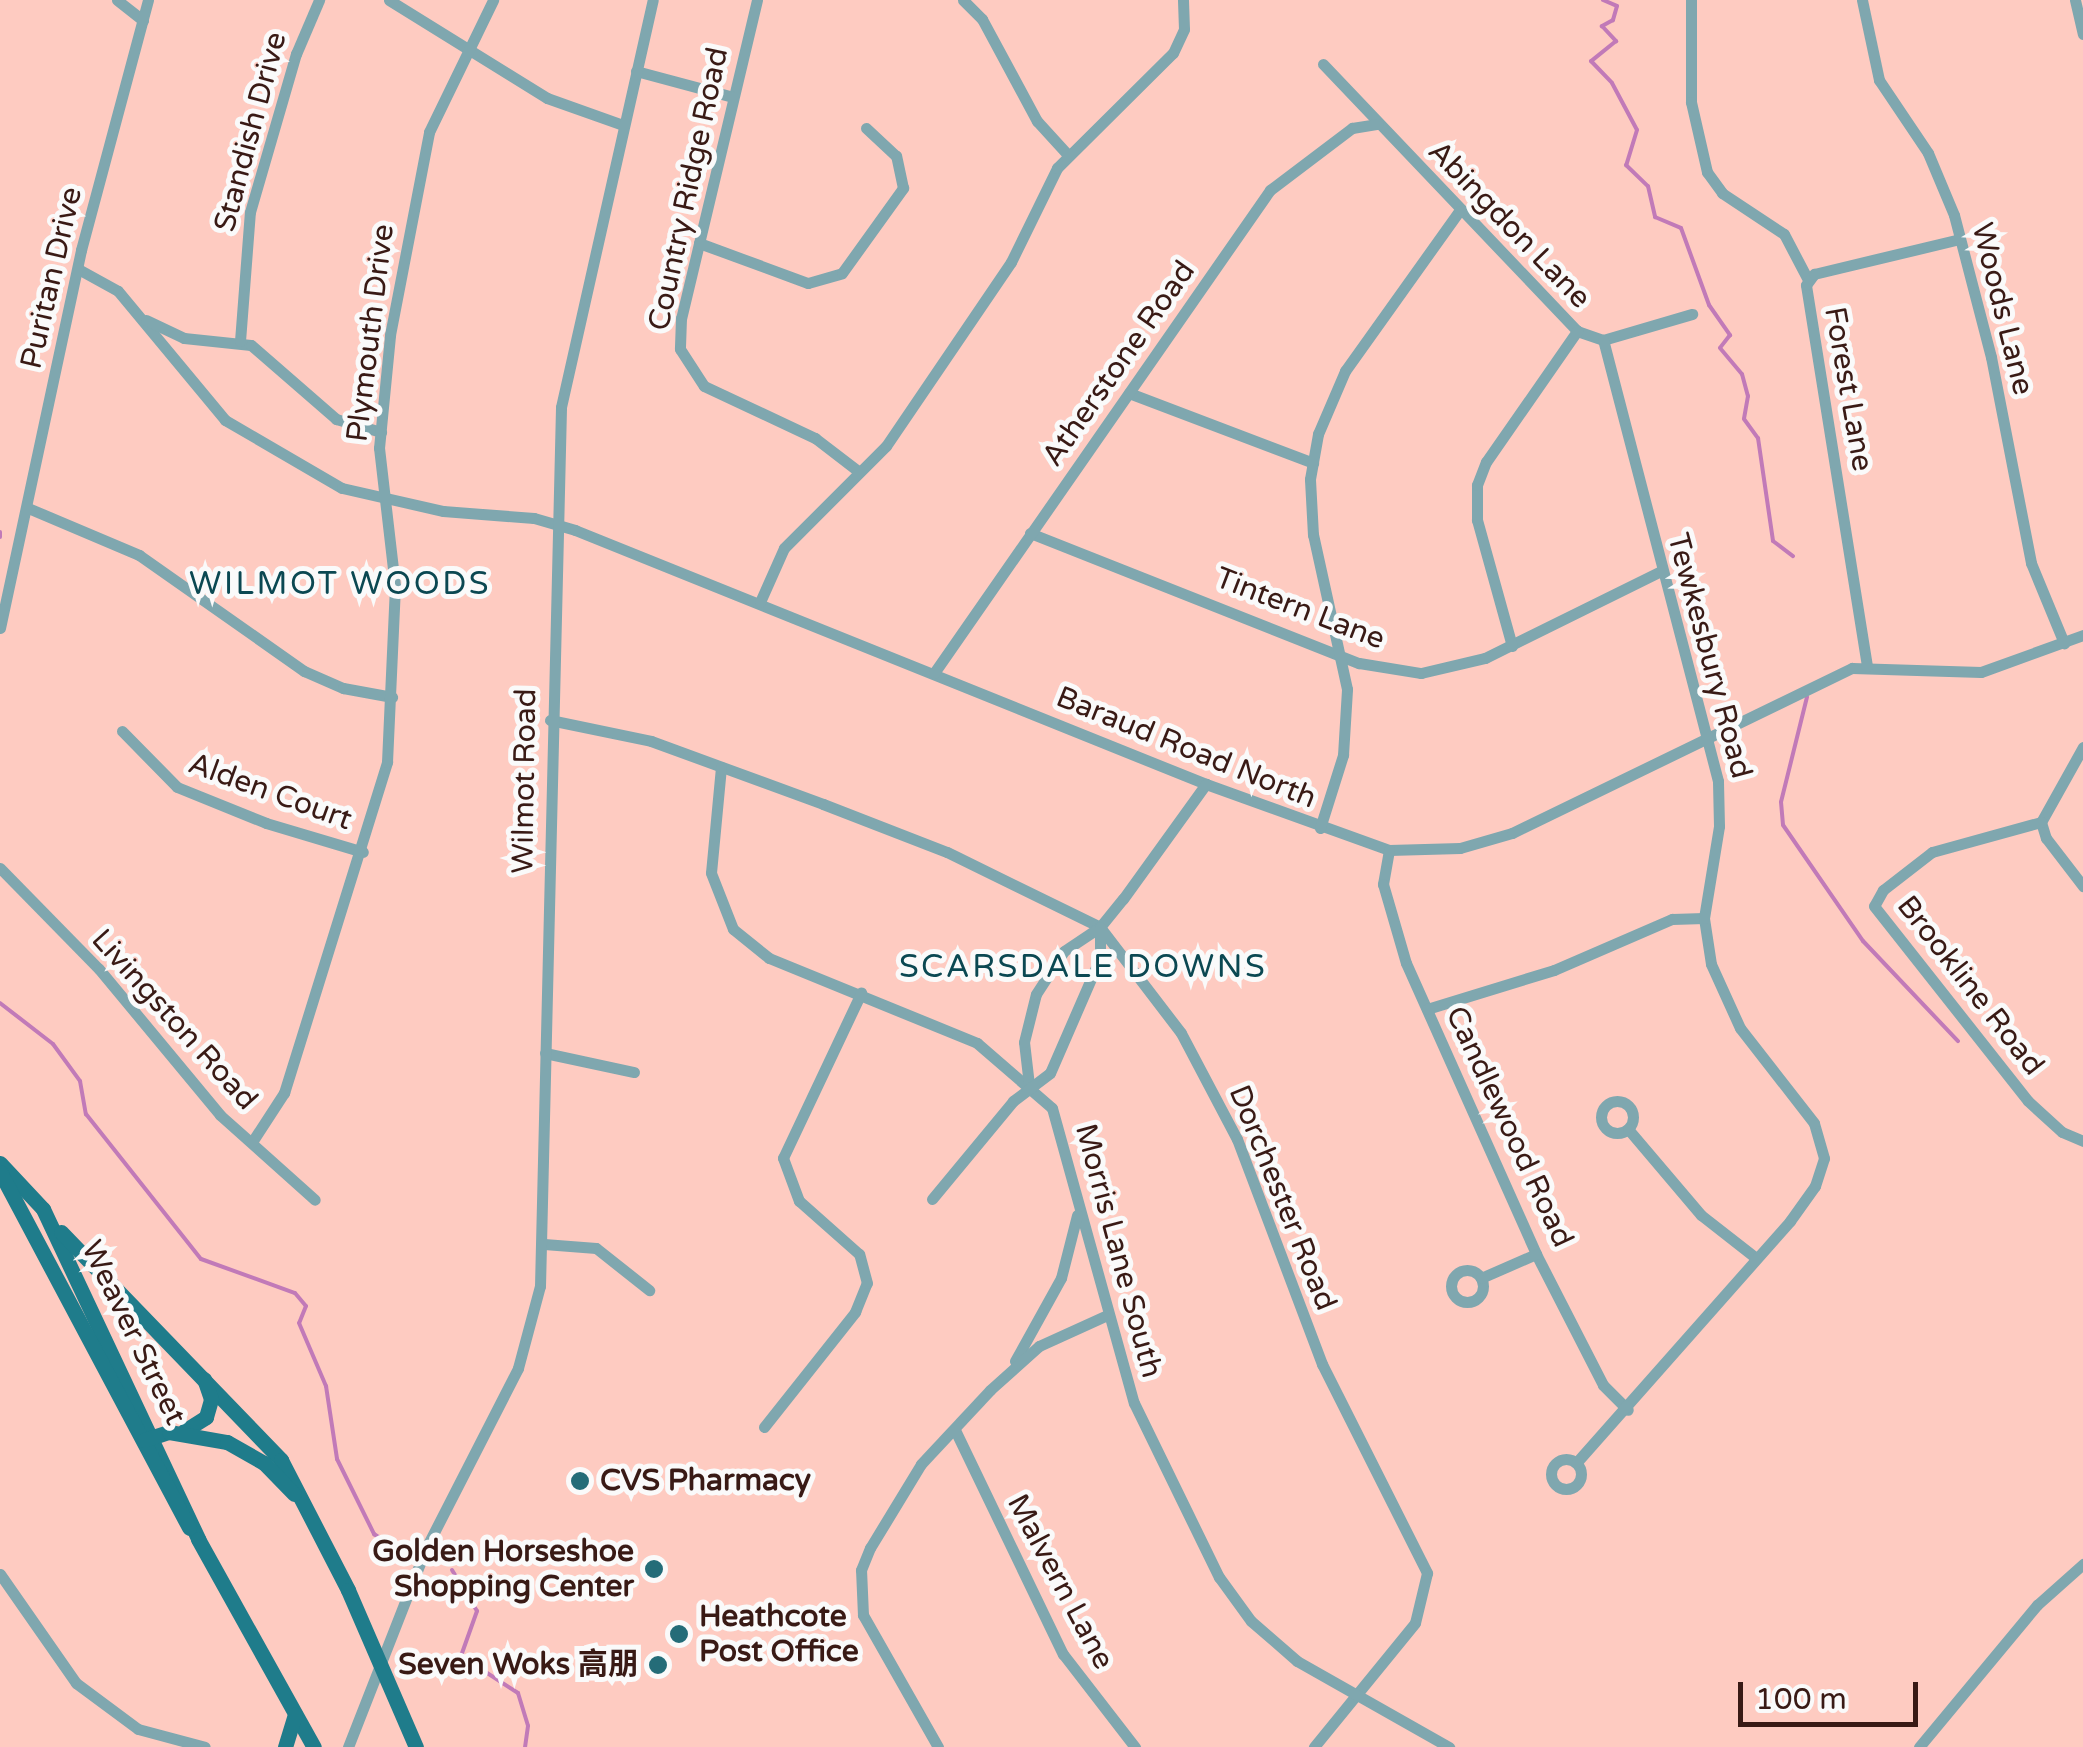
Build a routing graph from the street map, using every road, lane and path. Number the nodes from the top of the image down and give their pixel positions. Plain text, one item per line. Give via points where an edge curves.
1 (117, 0) edge
2 (148, 0) edge
3 (319, 0) edge
4 (389, 0) edge
5 (494, 0) edge
6 (653, 0) edge
7 (757, 0) edge
8 (963, 0) edge
9 (1183, 0) edge
10 (1692, 0) edge
11 (1862, 0) edge
12 (2074, 0) edge
13 (143, 20) junction
14 (2083, 34) edge
15 (464, 52) junction
16 (1323, 64) dead end
17 (636, 71) junction
18 (732, 98) junction
19 (1378, 124) junction
20 (623, 126) junction
21 (866, 128) dead end
22 (1068, 155) junction
23 (1459, 211) junction
24 (1960, 240) junction
25 (699, 243) junction
26 (80, 270) junction
27 (1808, 278) junction
28 (1692, 314) dead end
29 (142, 318) junction
30 (1577, 332) junction
31 (240, 340) junction
32 (1603, 340) junction
33 (1130, 393) junction
34 (381, 432) junction
35 (1313, 463) junction
36 (858, 471) junction
37 (384, 495) junction
38 (28, 508) junction
39 (554, 524) junction
40 (1030, 533) junction
41 (1661, 572) junction
42 (760, 602) junction
43 (0, 628) edge
44 (2082, 637) edge
45 (2064, 643) junction
46 (1512, 646) junction
47 (1342, 654) junction
48 (1867, 666) junction
49 (934, 673) junction
50 (392, 697) junction
51 (550, 720) junction
52 (122, 731) dead end
53 (1704, 736) junction
54 (2083, 747) edge
55 (721, 767) junction
56 (1206, 784) junction
57 (2041, 822) junction
58 (1320, 828) junction
59 (1389, 850) junction
60 (363, 852) junction
61 (0, 868) edge
62 (2083, 886) edge
63 (1704, 918) junction
64 (1100, 926) junction
65 (861, 993) junction
66 (1427, 1009) junction
67 (545, 1053) junction
68 (634, 1072) dead end
69 (1029, 1086) junction
70 (1628, 1129) dead end
71 (2083, 1141) edge
72 (252, 1142) junction
73 (0, 1163) edge
74 (0, 1172) edge
75 (315, 1200) dead end
76 (932, 1200) dead end
77 (1078, 1206) junction
78 (42, 1210) junction
79 (544, 1244) junction
80 (1536, 1254) junction
81 (1756, 1258) junction
82 (1481, 1278) dead end
83 (649, 1290) dead end
84 (1107, 1314) junction
85 (195, 1366) junction
86 (1005, 1378) junction
87 (1628, 1410) junction
88 (764, 1428) dead end
89 (955, 1430) junction
90 (180, 1433) junction
91 (146, 1440) junction
92 (1576, 1463) dead end
93 (304, 1504) junction
94 (2083, 1564) edge
95 (0, 1574) edge
96 (1357, 1696) junction
97 (295, 1716) junction
98 (205, 1747) edge
99 (285, 1747) edge
100 (314, 1747) edge
101 (348, 1747) edge
102 (416, 1747) edge
103 (938, 1747) edge
104 (1135, 1747) edge
105 (1314, 1747) edge
106 (1449, 1747) edge
107 (1919, 1747) edge

1 - 13 street
2 - 13 street, Puritan Drive
3 - 31 street, Standish Drive via 296,54 250,212
4 - 15 street
5 - 15 street, Plymouth Drive
6 - 17 street, Wilmot Road
7 - 18 street, Country Ridge Road
8 - 22 street via 982,19 1037,121
9 - 22 street via 1184,29 1173,53
10 - 27 street via 1691,102 1707,172 1722,193 1784,234
11 - 24 street, Woods Lane via 1880,80 1936,168
12 - 14 street
13 - 26 street, Puritan Drive
15 - 20 street via 547,98
15 - 34 street, Plymouth Drive via 420,164 390,335
16 - 19 street, Abingdon Lane
17 - 18 street
17 - 20 street, Wilmot Road
18 - 25 street, Country Ridge Road
19 - 23 street, Abingdon Lane
19 - 33 street, Atherstone Road via 1352,128 1270,190
20 - 39 street, Wilmot Road via 570,354
21 - 25 street via 896,156 902,188 842,273 808,283
22 - 36 street via 1011,262 886,446
23 - 30 street, Abingdon Lane
23 - 35 street via 1346,371
24 - 27 street, Forest Lane
24 - 45 street, Woods Lane via 2031,563
25 - 36 street, Country Ridge Road via 679,334 694,376 728,400 816,438
26 - 29 street, Baraud Road North via 108,282
26 - 38 street, Puritan Drive
27 - 48 street, Forest Lane via 1806,300
28 - 32 street, Abingdon Lane
29 - 31 street via 184,338
29 - 37 street, Baraud Road North via 225,420 342,488
30 - 32 street, Abingdon Lane
30 - 46 street via 1486,462 1478,485 1477,520
31 - 34 street via 291,374 336,419
32 - 41 street, Tewkesbury Road
33 - 35 street
33 - 40 street, Atherstone Road
34 - 37 street, Plymouth Drive
35 - 47 street via 1314,549
36 - 42 street via 784,548
37 - 39 street, Baraud Road North via 443,511
37 - 50 street, Plymouth Drive via 395,586
38 - 43 street, Puritan Drive
38 - 50 street via 139,555 304,671 360,694
39 - 42 street, Baraud Road North
39 - 51 street, Wilmot Road
40 - 47 street, Tintern Lane
40 - 49 street, Atherstone Road
41 - 46 street, Tintern Lane
41 - 53 street, Tewkesbury Road
42 - 49 street, Baraud Road North
44 - 45 street
45 - 48 street via 1981,672
46 - 47 street, Tintern Lane via 1422,673 1374,668
47 - 58 street via 1344,755
48 - 53 street, Baraud Road North via 1797,690
49 - 56 street, Baraud Road North
50 - 60 street, Plymouth Drive via 387,762
51 - 55 street, Dorchester Road via 651,741
51 - 67 street, Wilmot Road
52 - 60 street, Alden Court via 177,786 266,824
53 - 59 street, Baraud Road North via 1512,833 1460,848
53 - 63 street, Tewkesbury Road via 1721,809
54 - 57 street
55 - 64 street, Dorchester Road via 946,852
55 - 65 street, Morris Lane South via 710,854 721,911 740,938 769,958
56 - 58 street, Baraud Road North
56 - 64 street
57 - 62 street
57 - 71 street, Brookline Road via 1932,852 1883,890 1874,906 2028,1101 2062,1132
58 - 59 street, Baraud Road North
59 - 66 street, Candlewood Road via 1383,884 1388,920
60 - 72 street, Plymouth Drive via 317,972 284,1093
61 - 72 street, Livingston Road via 98,968 194,1088
63 - 66 street via 1672,919 1554,970
63 - 81 street, Tewkesbury Road via 1710,964 1727,1007 1814,1123 1823,1146 1815,1186
64 - 69 street via 1100,958 1050,1073
64 - 69 street via 1064,951 1036,994 1024,1042
64 - 96 street, Dorchester Road via 1181,1032 1226,1113 1322,1364 1424,1563 1428,1586 1416,1623
65 - 69 street, Morris Lane South via 978,1043
65 - 88 street via 783,1158 799,1201 850,1243 867,1284 856,1312
66 - 80 street, Candlewood Road
67 - 68 street
67 - 79 street, Wilmot Road
69 - 76 street
69 - 77 street, Morris Lane South via 1052,1108
70 - 81 street via 1688,1202
72 - 75 street, Livingston Road
73 - 78 main road, Weaver Street
74 - 91 main road, Weaver Street
77 - 84 street, Morris Lane South
77 - 86 street via 1061,1278
78 - 85 main road via 94,1271
78 - 91 main road, Weaver Street
79 - 83 street via 596,1248
79 - 101 street, Wilmot Road via 518,1368 426,1548
80 - 82 street
80 - 87 street, Candlewood Road via 1603,1384
81 - 87 street, Tewkesbury Road
84 - 86 street via 1040,1346
84 - 96 street, Morris Lane South via 1153,1453 1226,1587 1251,1621 1296,1661
85 - 90 main road via 209,1390 209,1407 200,1424
85 - 93 main road via 281,1460
86 - 89 street
87 - 92 street, Tewkesbury Road
89 - 103 street via 921,1464 889,1512 870,1548 860,1589 873,1637
89 - 104 street, Malvern Lane via 1063,1654
90 - 91 main road
90 - 93 main road via 216,1438 256,1457
91 - 97 main road, Weaver Street
93 - 102 main road
94 - 107 street via 2037,1605
95 - 98 street via 76,1683 138,1729
96 - 105 street, Dorchester Road
96 - 106 street, Morris Lane South
97 - 99 main road
97 - 100 main road, Weaver Street

